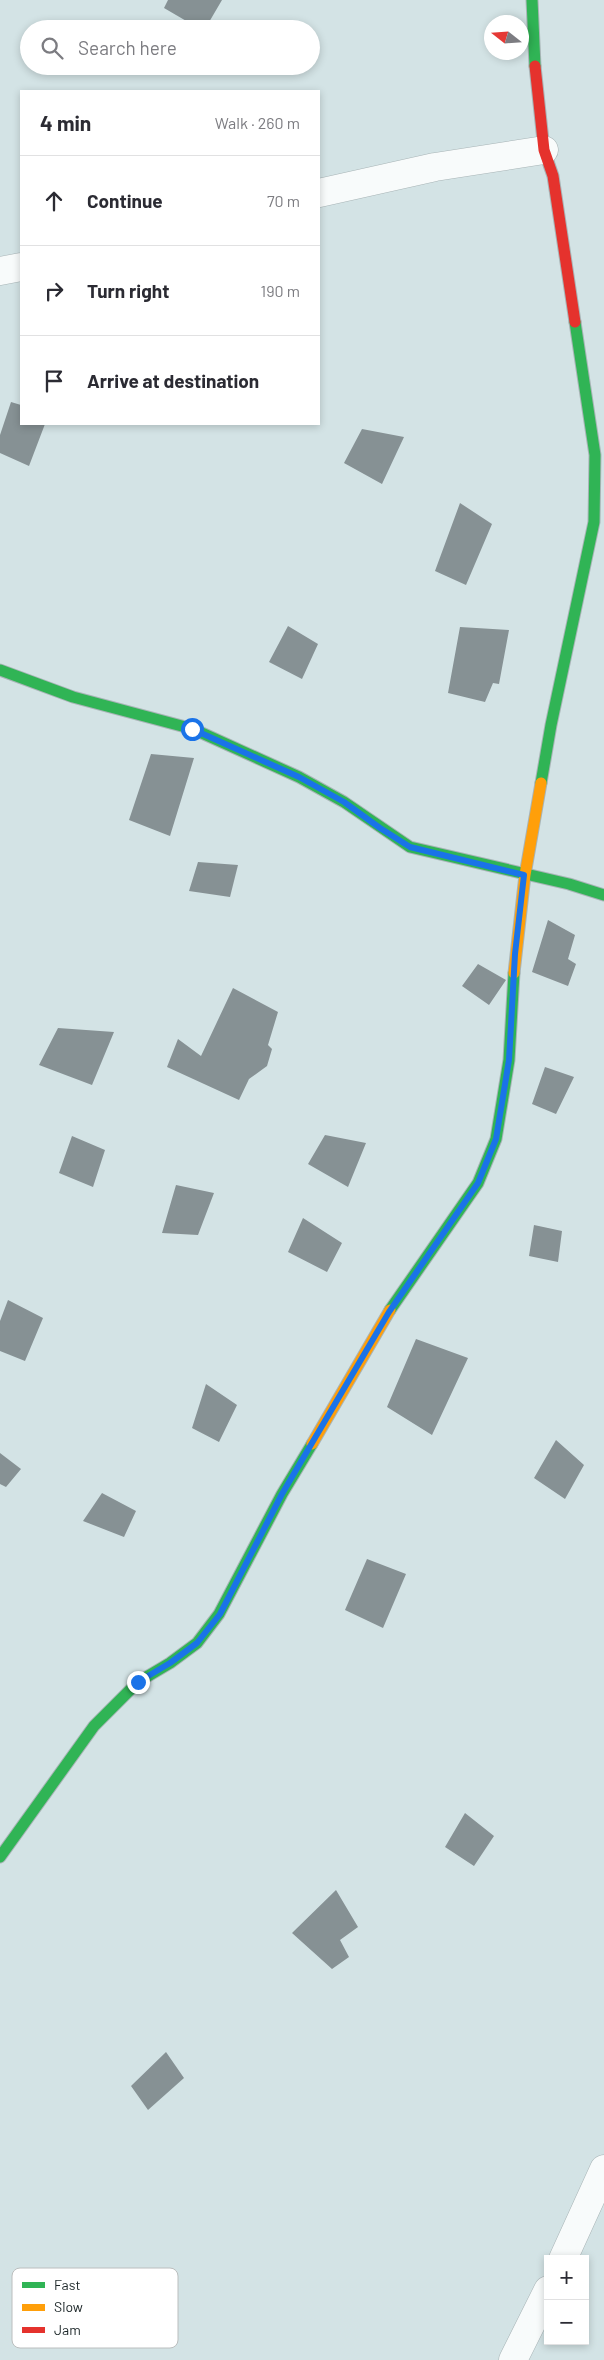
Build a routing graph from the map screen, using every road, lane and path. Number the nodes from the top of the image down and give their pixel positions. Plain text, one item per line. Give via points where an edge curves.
1 (532, 0) edge
2 (544, 150) junction
3 (320, 193) edge
4 (20, 267) edge
5 (0, 271) edge
6 (0, 670) edge
7 (524, 875) junction
8 (604, 895) edge
9 (0, 1857) edge
10 (604, 2168) edge
11 (565, 2255) edge
12 (544, 2298) edge
13 (513, 2360) edge

1 - 2 street via 530,13
2 - 3 street via 435,167
2 - 7 street via 553,176 590,413 595,455 594,522
4 - 5 street
6 - 7 street via 73,697 192,729 299,777 344,802 410,847
7 - 8 street
7 - 9 street via 515,954 509,1060 496,1139 478,1183 389,1312 282,1494 220,1614 197,1643 138,1682 94,1726
10 - 11 street
12 - 13 street

